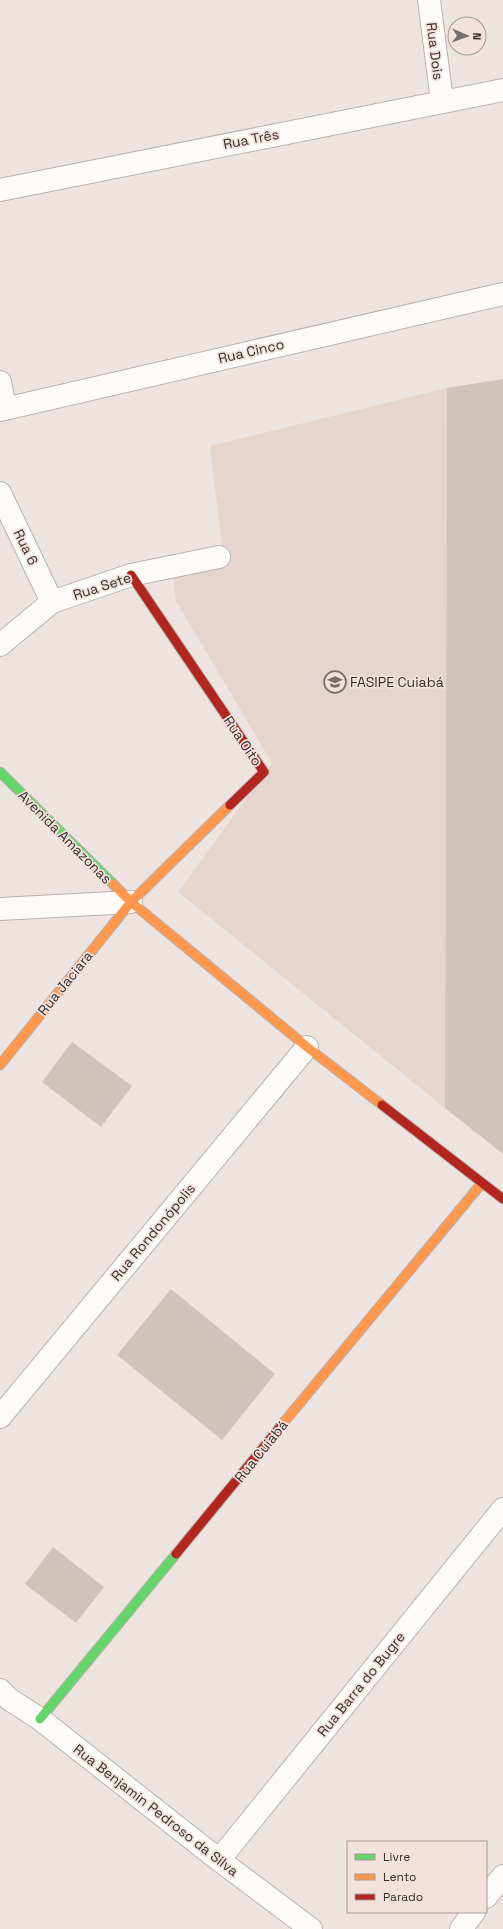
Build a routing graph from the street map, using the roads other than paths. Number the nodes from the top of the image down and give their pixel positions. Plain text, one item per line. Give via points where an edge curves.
1 (429, 0) edge
2 (503, 90) edge
3 (442, 101) junction
4 (0, 190) edge
5 (503, 294) edge
6 (0, 382) edge
7 (3, 408) edge
8 (0, 493) edge
9 (219, 557) dead end
10 (132, 575) junction
11 (52, 602) junction
12 (0, 645) edge
13 (0, 772) edge
14 (131, 902) junction
15 (0, 909) edge
16 (307, 1047) junction
17 (0, 1064) edge
18 (482, 1182) junction
19 (503, 1199) edge
20 (0, 1417) edge
21 (503, 1509) edge
22 (3, 1699) edge
23 (40, 1720) junction
24 (220, 1860) junction
25 (503, 1876) edge
26 (487, 1896) edge
27 (473, 1913) edge
28 (311, 1929) edge
29 (461, 1929) edge

1 - 3 street, Rua Dois
2 - 3 street, Rua Três
3 - 4 street, Rua Três
5 - 7 street, Rua Cinco
6 - 7 street
8 - 11 street, Rua 6
9 - 10 street, Rua Sete
10 - 11 street, Rua Sete
10 - 14 street, Rua Oito via 264,772
11 - 12 street, Rua Sete
13 - 14 street, Avenida Amazonas
14 - 15 street
14 - 16 street, Avenida Amazonas
14 - 17 street, Rua Jaciara
16 - 18 street, Avenida Amazonas
16 - 20 street, Rua Rondonópolis
18 - 19 street, Avenida Amazonas
18 - 23 street, Rua Cuiabá
21 - 24 street, Rua Barra do Bugre
22 - 23 street, Rua Benjamin Pedroso da Silva
23 - 24 street, Rua Benjamin Pedroso da Silva
24 - 28 street, Rua Benjamin Pedroso da Silva
25 - 26 street
27 - 29 street

